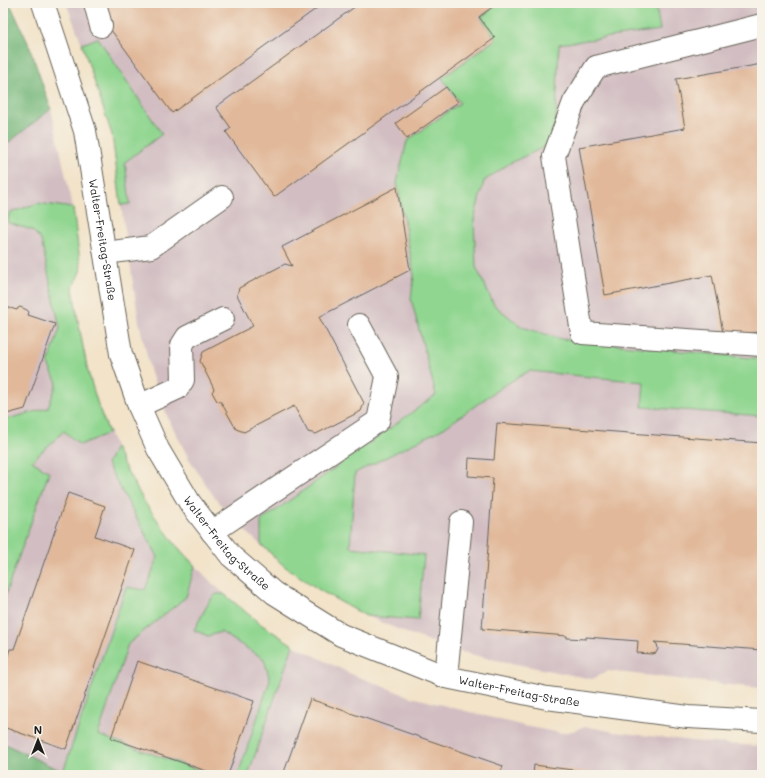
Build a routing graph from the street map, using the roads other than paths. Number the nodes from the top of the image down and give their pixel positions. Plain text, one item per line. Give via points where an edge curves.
1 (43, 3) edge
2 (95, 3) edge
3 (762, 25) edge
4 (101, 26) dead end
5 (222, 198) dead end
6 (105, 253) junction
7 (223, 319) dead end
8 (359, 325) dead end
9 (762, 345) edge
10 (139, 406) junction
11 (461, 522) dead end
12 (212, 532) junction
13 (446, 677) junction
14 (762, 721) edge

1 - 6 street, Walter-Freitag-Straße via 85,131
2 - 4 street
3 - 9 street via 596,67 574,102 554,156 582,333
5 - 6 street via 151,247
6 - 10 street, Walter-Freitag-Straße via 121,354
7 - 10 street via 187,337 182,345 183,380 178,388
8 - 12 street via 387,377 378,421
10 - 12 street, Walter-Freitag-Straße via 158,449 190,503
11 - 13 street
12 - 13 street, Walter-Freitag-Straße via 231,556 274,593 342,635
13 - 14 street, Walter-Freitag-Straße via 547,698 688,717

